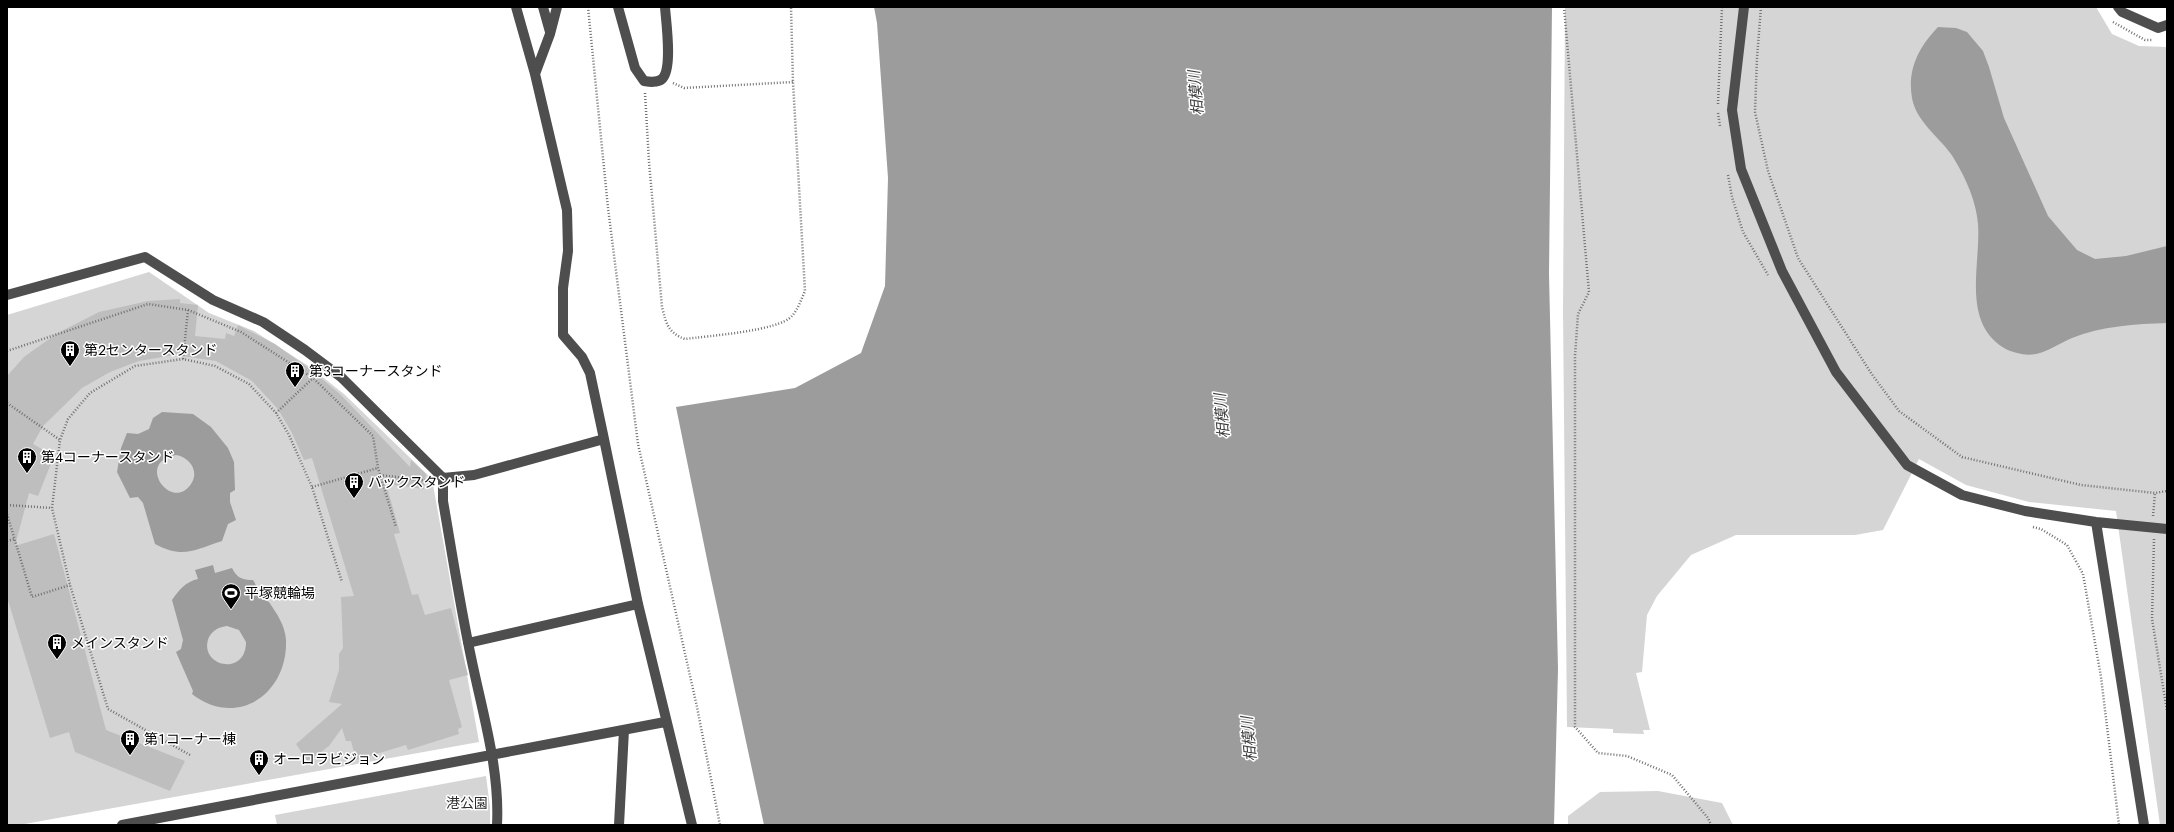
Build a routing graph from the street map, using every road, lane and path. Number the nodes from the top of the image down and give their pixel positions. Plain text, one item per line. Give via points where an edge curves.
1 (516, 7) edge
2 (543, 7) edge
3 (557, 7) edge
4 (588, 7) edge
5 (618, 7) edge
6 (665, 7) edge
7 (791, 7) edge
8 (1564, 7) edge
9 (1722, 7) edge
10 (1744, 7) edge
11 (1761, 7) edge
12 (2118, 7) edge
13 (2167, 25) edge
14 (550, 34) junction
15 (535, 74) junction
16 (664, 76) junction
17 (644, 81) junction
18 (793, 82) junction
19 (1721, 131) dead end
20 (1728, 174) dead end
21 (1771, 279) dead end
22 (7, 295) edge
23 (188, 310) junction
24 (7, 351) edge
25 (183, 359) junction
26 (313, 378) junction
27 (7, 403) edge
28 (276, 413) junction
29 (604, 439) junction
30 (60, 440) junction
31 (378, 468) junction
32 (380, 475) junction
33 (443, 478) junction
34 (428, 481) dead end
35 (312, 487) junction
36 (2167, 491) edge
37 (2155, 493) junction
38 (7, 506) edge
39 (52, 508) junction
40 (7, 514) edge
41 (2153, 519) dead end
42 (2096, 522) junction
43 (2026, 525) dead end
44 (396, 527) dead end
45 (2167, 529) edge
46 (2154, 535) dead end
47 (14, 539) junction
48 (7, 541) edge
49 (342, 582) dead end
50 (70, 585) junction
51 (638, 604) junction
52 (468, 643) junction
53 (2167, 711) edge
54 (665, 722) junction
55 (624, 730) junction
56 (190, 755) dead end
57 (491, 756) junction
58 (140, 824) edge
59 (122, 825) edge
60 (497, 825) edge
61 (619, 825) edge
62 (692, 825) edge
63 (720, 825) edge
64 (1711, 825) edge
65 (2119, 825) edge
66 (2144, 825) edge

1 - 15 street
2 - 14 street
3 - 14 street
4 - 63 path via 608,208 638,444 697,708
5 - 17 street via 635,68
6 - 16 street via 668,68
7 - 18 path
8 - 64 path via 1589,292 1578,314 1575,356 1575,727 1598,753 1627,756 1672,775
9 - 19 path via 1718,117
10 - 42 street via 1732,110 1741,169 1782,270 1836,372 1907,465 1962,495 2025,511
11 - 37 path via 1755,112 1768,171 1793,244 1798,258 1870,372 1900,411 1962,457 2081,485
12 - 13 street via 2122,12 2158,28
14 - 15 street
15 - 29 street via 567,210 568,251 563,288 563,335 582,357 590,372
16 - 17 street via 653,83
16 - 18 path via 684,88
17 - 18 path via 662,307 667,324 675,336 685,339 783,323 792,316 805,291
20 - 21 path via 1743,232
22 - 33 street via 145,257 213,300 263,322 305,350 341,377
23 - 24 path via 148,304
23 - 25 path
23 - 26 path via 242,332
25 - 28 path via 215,366 250,384
25 - 30 path via 135,366 90,393 68,419
26 - 28 path
26 - 31 path via 373,436
27 - 30 path
28 - 35 path via 289,435
29 - 33 street via 474,475
29 - 51 street
30 - 39 path
31 - 32 path
31 - 35 path
32 - 34 path
32 - 44 path
33 - 52 street via 443,501
35 - 49 path
36 - 37 path
37 - 41 path
38 - 39 path
39 - 50 path
40 - 47 path
42 - 45 street
42 - 66 street
43 - 65 path via 2041,529 2067,545 2083,574 2101,677
46 - 53 path via 2152,619
47 - 48 path
47 - 50 path via 32,597
50 - 56 path via 108,709
51 - 52 street
51 - 54 street
52 - 57 street
54 - 55 street
54 - 62 street
55 - 57 street
55 - 61 street
57 - 58 street
57 - 60 street via 498,804
58 - 59 street

